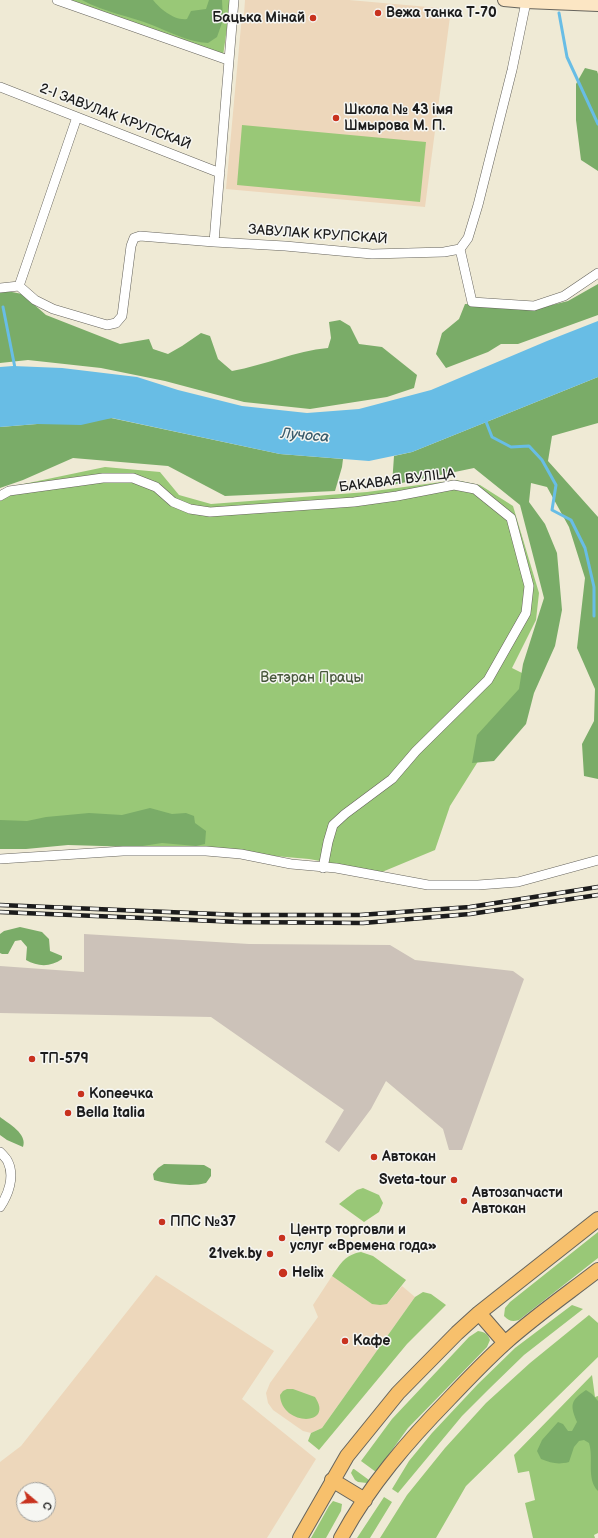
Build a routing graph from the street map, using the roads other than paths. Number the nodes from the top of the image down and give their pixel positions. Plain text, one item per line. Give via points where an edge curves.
1 (57, 0) edge
2 (234, 0) edge
3 (504, 0) edge
4 (526, 2) junction
5 (573, 2) edge
6 (598, 5) edge
7 (228, 60) junction
8 (0, 87) edge
9 (76, 116) junction
10 (220, 172) junction
11 (214, 242) junction
12 (460, 249) junction
13 (598, 273) edge
14 (19, 286) junction
15 (0, 288) edge
16 (0, 496) edge
17 (0, 859) edge
18 (598, 860) edge
19 (323, 868) junction
20 (0, 1152) edge
21 (0, 1207) edge
22 (598, 1219) edge
23 (598, 1270) edge
24 (479, 1313) junction
25 (505, 1343) junction
26 (332, 1480) junction
27 (365, 1500) junction
28 (300, 1538) edge
29 (341, 1538) edge

1 - 7 street
2 - 7 street
3 - 4 street
4 - 5 street
4 - 12 street via 512,70 478,205 468,238
5 - 6 street
7 - 10 street
8 - 9 street, 2-І ЗАВУЛАК КРУПСКАЙ
9 - 10 street, 2-І ЗАВУЛАК КРУПСКАЙ
9 - 14 street
10 - 11 street
11 - 12 street, ЗАВУЛАК КРУПСКАЙ via 372,254 444,252
11 - 14 street, ЗАВУЛАК КРУПСКАЙ via 140,236 134,238 122,316 116,323 107,326 53,309 35,300
12 - 13 street via 472,302 534,306 564,296
14 - 15 street
16 - 19 street, БАКАВАЯ ВУЛІЦА via 8,491 103,478 132,478 156,487 173,502 190,509 210,512 354,502 454,485 475,489 510,518 529,586 526,612 488,680 416,751 392,779 334,825
17 - 19 street via 123,851 206,851 241,854
18 - 19 street via 518,882 478,886 428,884
20 - 21 street via 8,1162 11,1177 8,1194
22 - 24 main road
23 - 25 main road
24 - 25 main road
24 - 26 main road via 398,1393 356,1445
25 - 27 main road via 418,1432
26 - 27 main road
26 - 28 main road
27 - 29 main road

